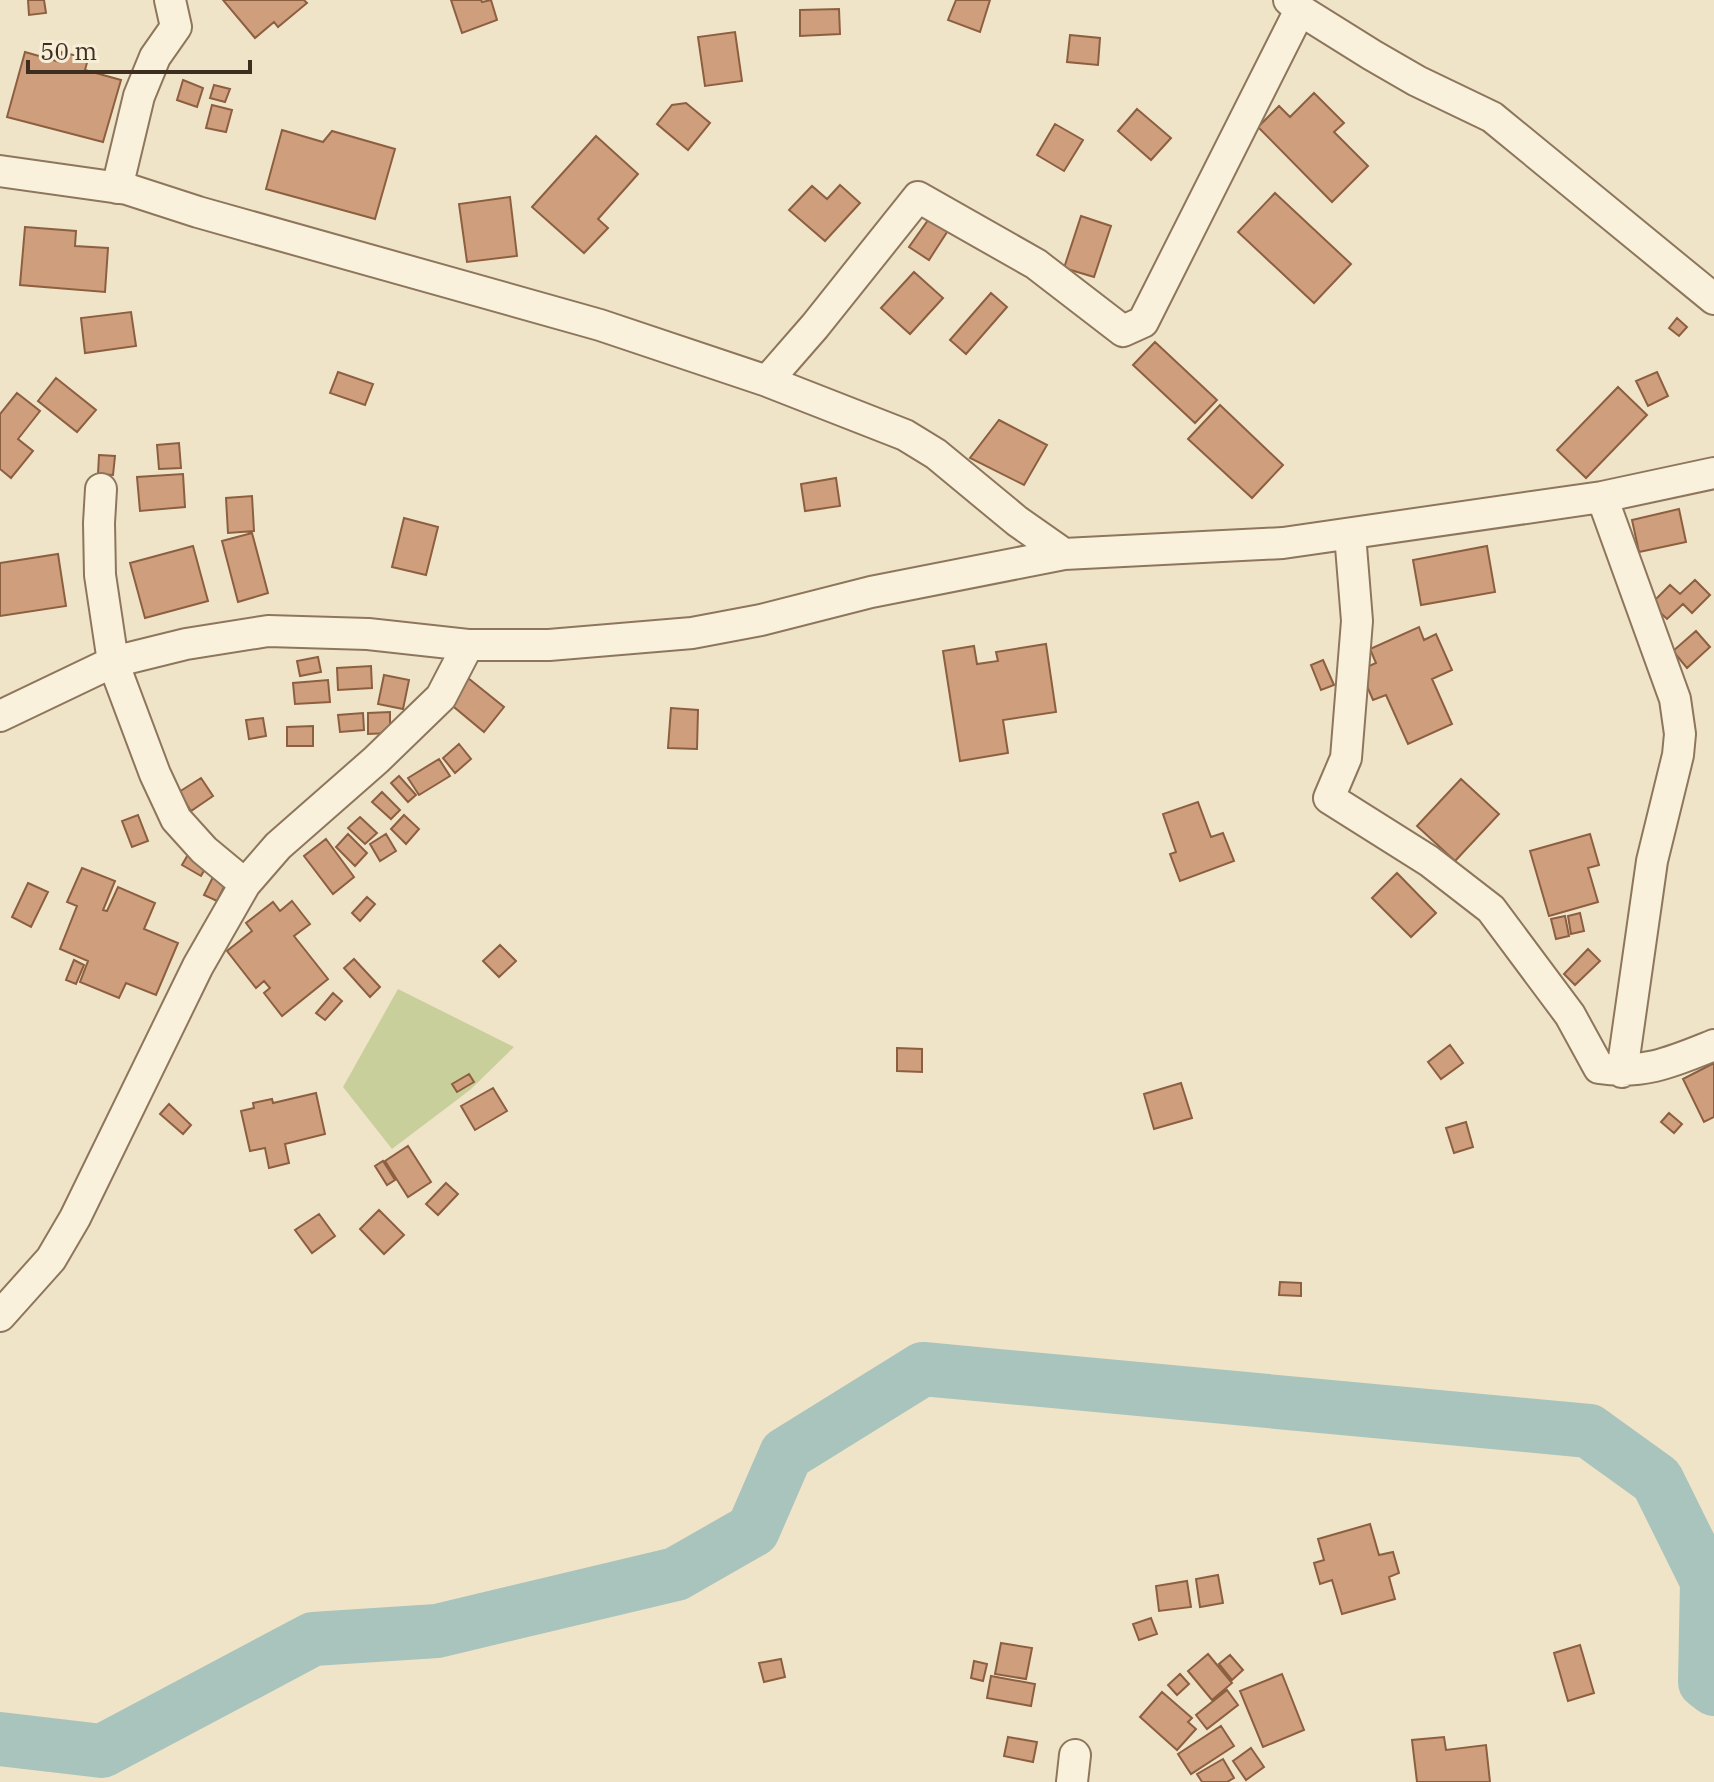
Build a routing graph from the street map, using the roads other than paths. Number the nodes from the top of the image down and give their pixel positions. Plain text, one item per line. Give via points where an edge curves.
1 (170, 0) edge
2 (1295, 5) edge
3 (0, 171) edge
4 (117, 188) junction
5 (1714, 299) edge
6 (767, 381) junction
7 (1714, 473) edge
8 (101, 489) dead end
9 (1602, 497) junction
10 (1350, 534) junction
11 (1064, 554) junction
12 (468, 645) junction
13 (113, 662) junction
14 (0, 716) edge
15 (245, 884) junction
16 (1714, 1045) edge
17 (1622, 1072) junction
18 (0, 1316) edge

1 - 4 street via 176,27 155,57 139,96
2 - 5 street via 1417,81 1492,117
2 - 6 street via 1143,322 1123,331 1036,264 918,197
3 - 4 street
4 - 6 street via 600,325
6 - 11 street via 905,435
7 - 9 street
8 - 13 street via 100,575
9 - 10 street
9 - 17 street via 1675,699 1680,734 1652,861
10 - 11 street via 1283,543
10 - 17 street via 1357,621 1346,758 1329,798 1429,861 1491,909 1570,1015 1599,1068
11 - 12 street via 692,633 549,645
12 - 13 street via 268,631
12 - 15 street via 441,697 278,846
13 - 14 street
13 - 15 street via 176,819
15 - 18 street via 198,966 75,1218 51,1259
16 - 17 street via 1651,1069

